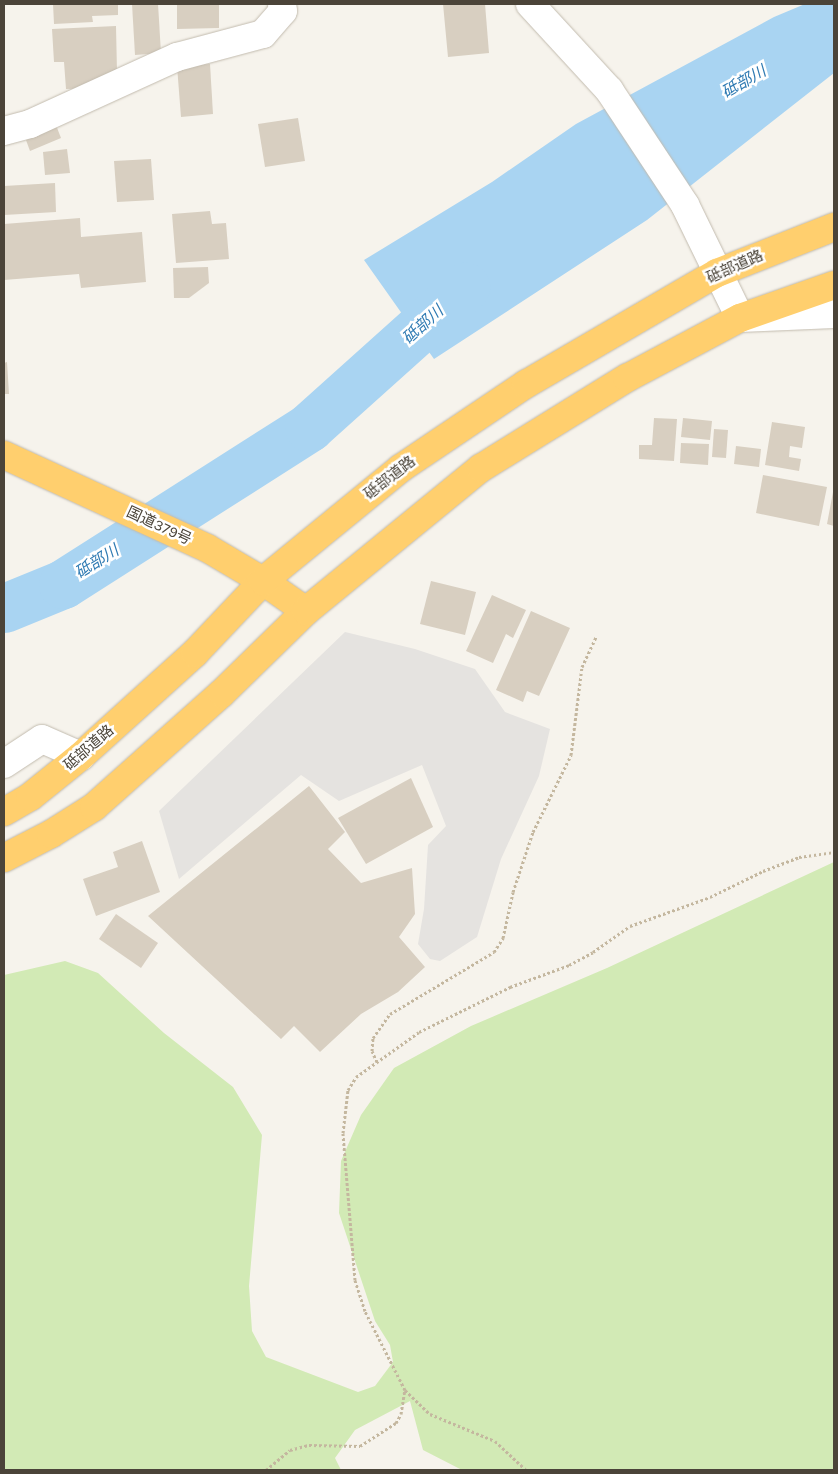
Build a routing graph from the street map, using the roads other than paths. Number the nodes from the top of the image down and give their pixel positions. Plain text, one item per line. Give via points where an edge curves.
1 (282, 4) edge
2 (530, 4) edge
3 (4, 131) edge
4 (834, 227) edge
5 (718, 273) junction
6 (834, 285) edge
7 (834, 314) edge
8 (740, 318) junction
9 (4, 455) edge
10 (263, 581) junction
11 (306, 612) junction
12 (80, 756) junction
13 (4, 764) edge
14 (4, 812) edge
15 (4, 858) edge

1 - 3 street via 283,11 263,34 177,57 30,124
2 - 5 street via 609,90 685,205
4 - 5 highway, 砥部道路
5 - 8 street
5 - 10 highway, 砥部道路 via 526,384 409,462
6 - 8 highway
7 - 8 street
8 - 11 highway via 626,378 481,468
9 - 10 highway, 国道379号 via 207,548
10 - 11 highway, 国道379号
10 - 12 highway, 砥部道路 via 195,653
11 - 15 highway via 222,694 94,807
12 - 13 street via 42,739
12 - 14 highway, 砥部道路 via 30,798

